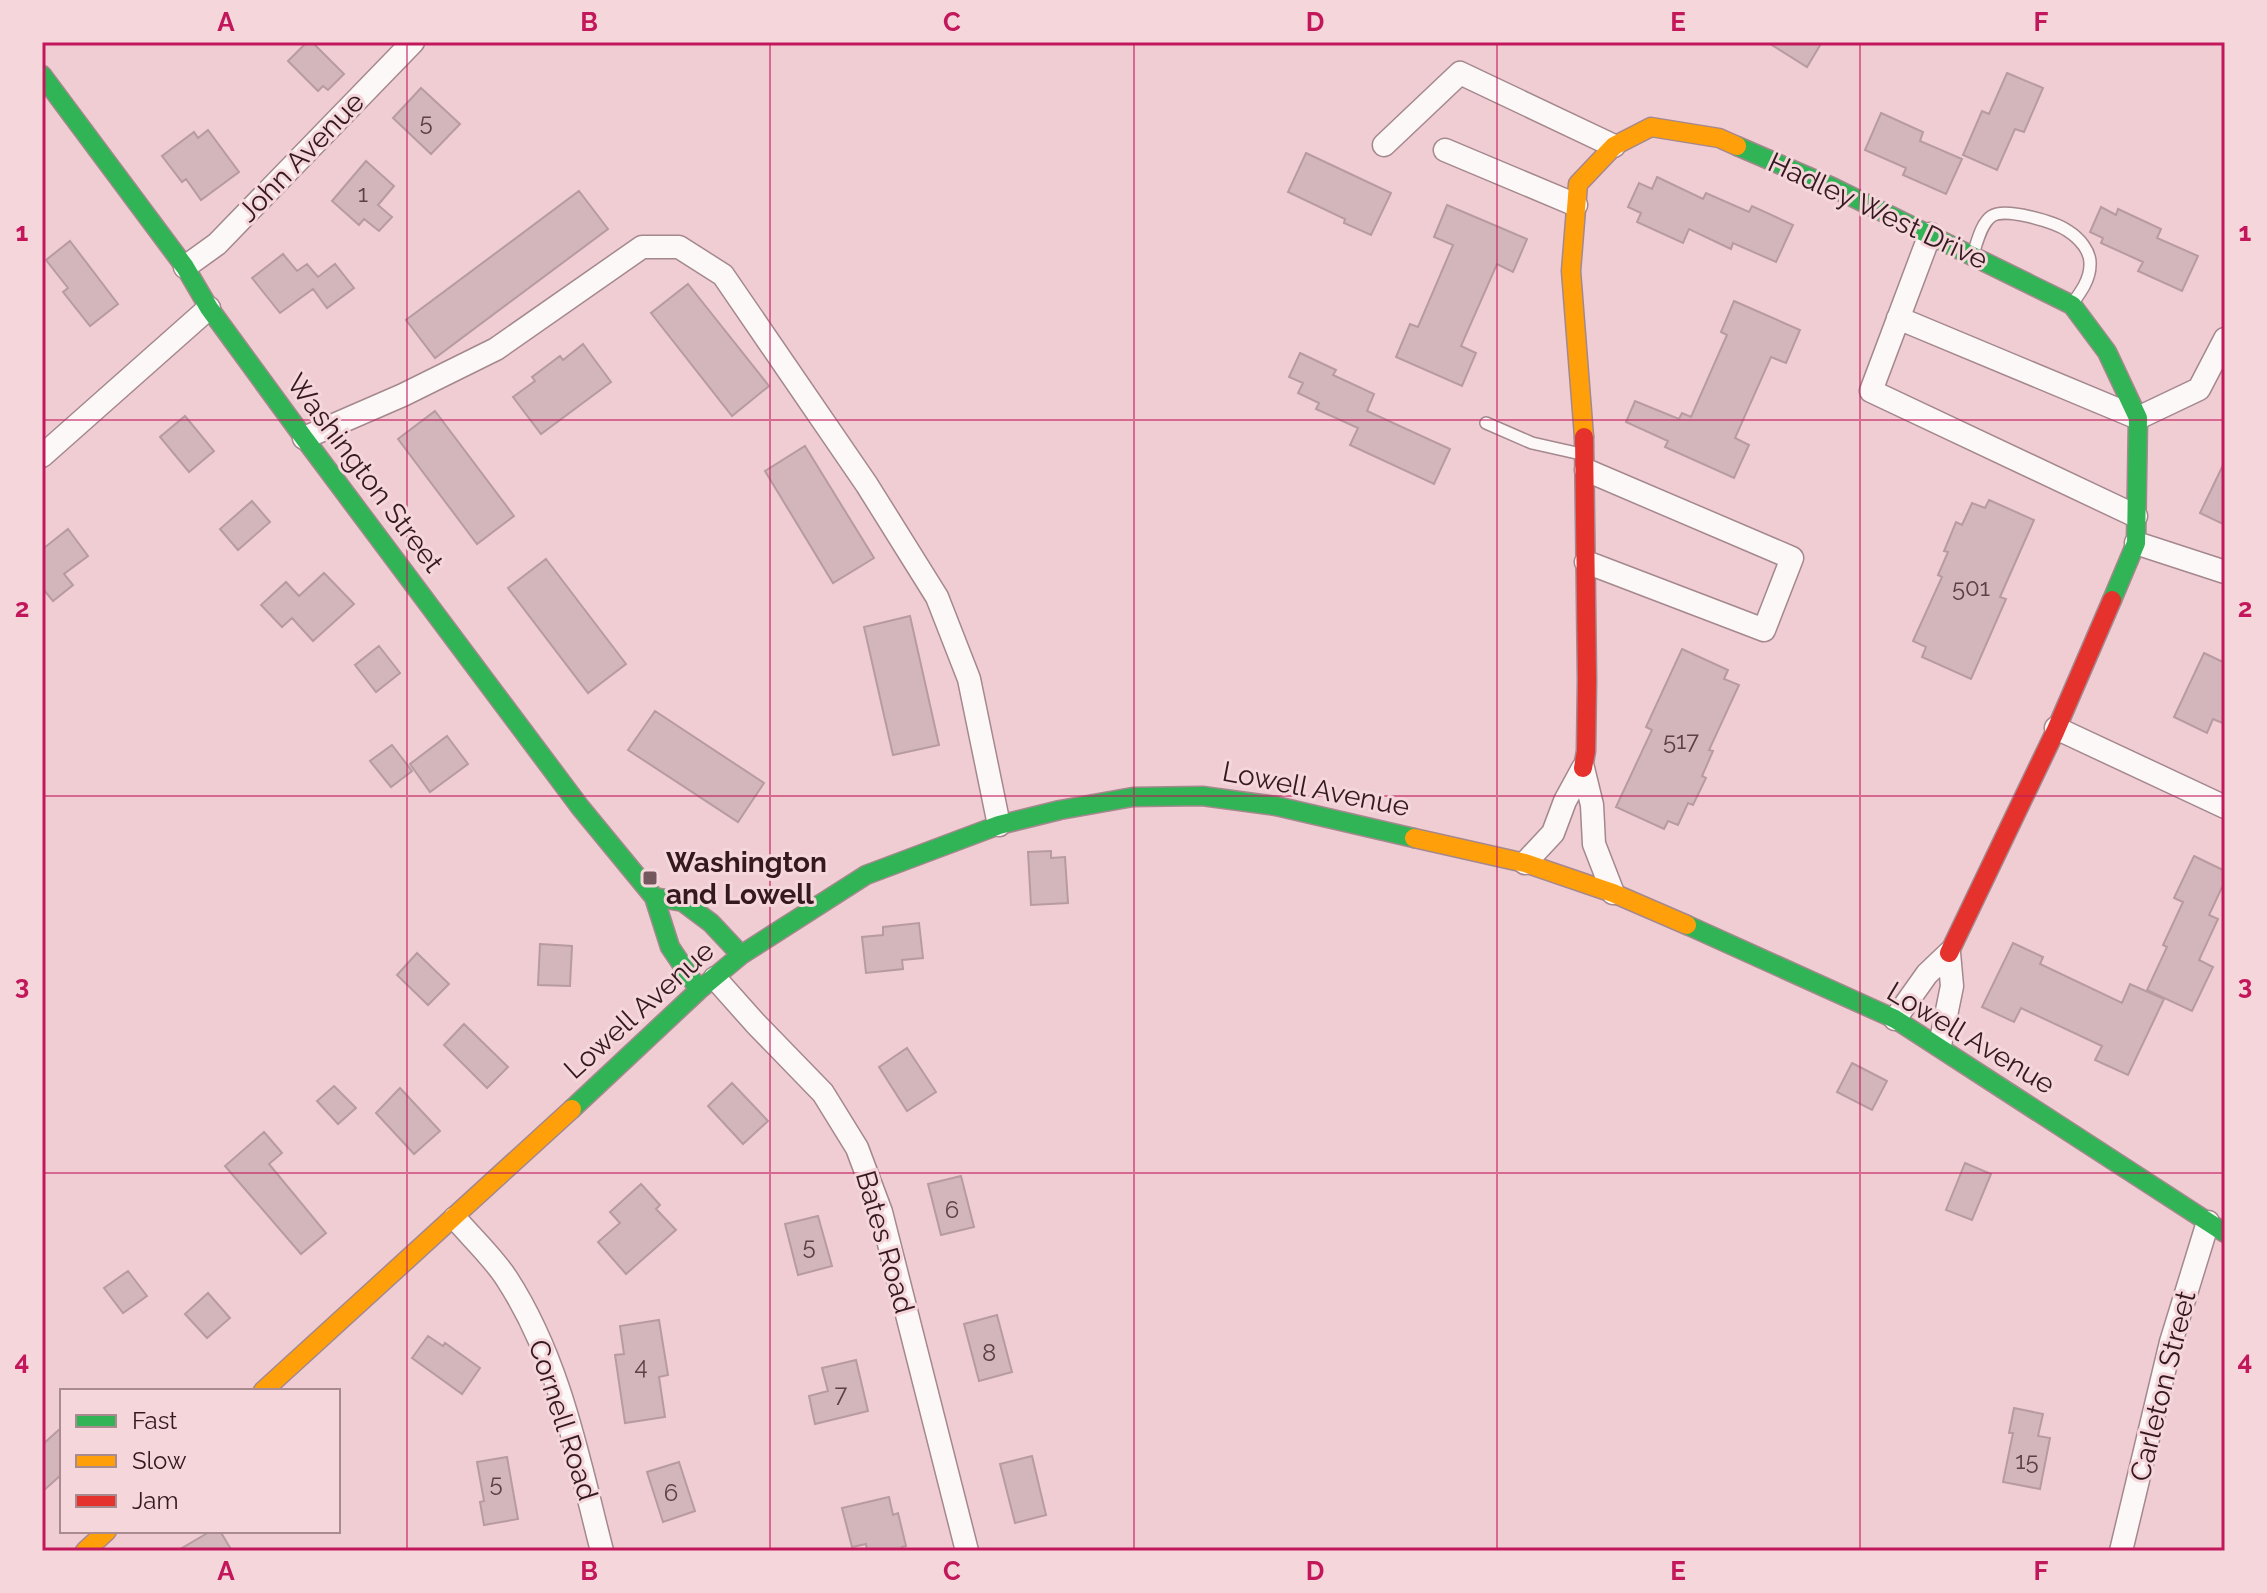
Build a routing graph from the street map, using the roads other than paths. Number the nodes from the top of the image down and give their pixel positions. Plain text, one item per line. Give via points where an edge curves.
1 (413, 42) edge
2 (42, 75) edge
3 (1384, 145) dead end
4 (1614, 146) junction
5 (1445, 150) dead end
6 (1576, 205) junction
7 (1930, 234) junction
8 (1973, 255) junction
9 (185, 267) junction
10 (2072, 305) junction
11 (209, 308) junction
12 (1898, 318) junction
13 (2225, 339) edge
14 (2138, 418) junction
15 (1486, 423) dead end
16 (304, 438) junction
17 (42, 456) edge
18 (1586, 463) junction
19 (2136, 516) junction
20 (2136, 543) junction
21 (1586, 562) junction
22 (2225, 572) edge
23 (2056, 728) junction
24 (1583, 768) junction
25 (2225, 807) edge
26 (999, 825) junction
27 (1525, 863) junction
28 (1613, 893) junction
29 (654, 897) junction
30 (1949, 953) junction
31 (741, 955) junction
32 (707, 984) junction
33 (1895, 1019) junction
34 (1940, 1045) junction
35 (455, 1218) junction
36 (2216, 1228) edge
37 (265, 1389) edge
38 (105, 1533) edge
39 (85, 1551) edge
40 (602, 1551) edge
41 (967, 1551) edge
42 (2121, 1551) edge

1 - 9 street, John Avenue via 217,244
2 - 9 street, Washington Street
3 - 4 street via 1460,73
4 - 6 street, Hadley West Drive via 1578,184
4 - 7 street, Hadley West Drive via 1651,127 1719,138
5 - 6 street
6 - 18 street, Hadley West Drive via 1571,271
7 - 8 street, Hadley West Drive
7 - 12 street
8 - 10 street, Hadley West Drive
8 - 10 lane via 1991,216 2007,210 2066,229 2084,244 2091,263
9 - 11 street, Washington Street
10 - 14 street, Hadley West Drive via 2107,352
11 - 16 street, Washington Street
11 - 17 street
12 - 14 street
12 - 19 street via 1871,391
13 - 14 street via 2199,389
14 - 19 street, Hadley West Drive
15 - 18 lane
16 - 26 street via 496,349 642,247 679,247 723,275 937,597 969,679
16 - 29 street, Washington Street via 580,807
18 - 21 street, Hadley West Drive
18 - 21 street via 1792,558 1764,630
19 - 20 street, Hadley West Drive
20 - 22 street
20 - 23 street, Hadley West Drive
21 - 24 street, Hadley West Drive
23 - 25 street
23 - 30 street, Hadley West Drive
24 - 27 street, Hadley West Drive via 1553,833
24 - 28 street, Hadley West Drive via 1594,844
26 - 27 street, Lowell Avenue via 1133,797 1202,796 1276,806
26 - 31 street, Lowell Avenue via 866,875
27 - 28 street, Lowell Avenue
28 - 33 street, Lowell Avenue
29 - 31 street via 683,902
29 - 32 street, Washington Street via 670,947
30 - 33 street, Hadley West Drive
30 - 34 street, Hadley West Drive via 1952,986
31 - 32 street, Lowell Avenue
32 - 35 street, Lowell Avenue
32 - 41 street, Bates Road via 756,1024 823,1093 857,1148 881,1212
33 - 34 street, Lowell Avenue
34 - 36 street, Lowell Avenue
35 - 37 street, Lowell Avenue
35 - 40 street, Cornell Road via 505,1277 541,1344 566,1413
36 - 42 street, Carleton Street via 2171,1342
38 - 39 street

